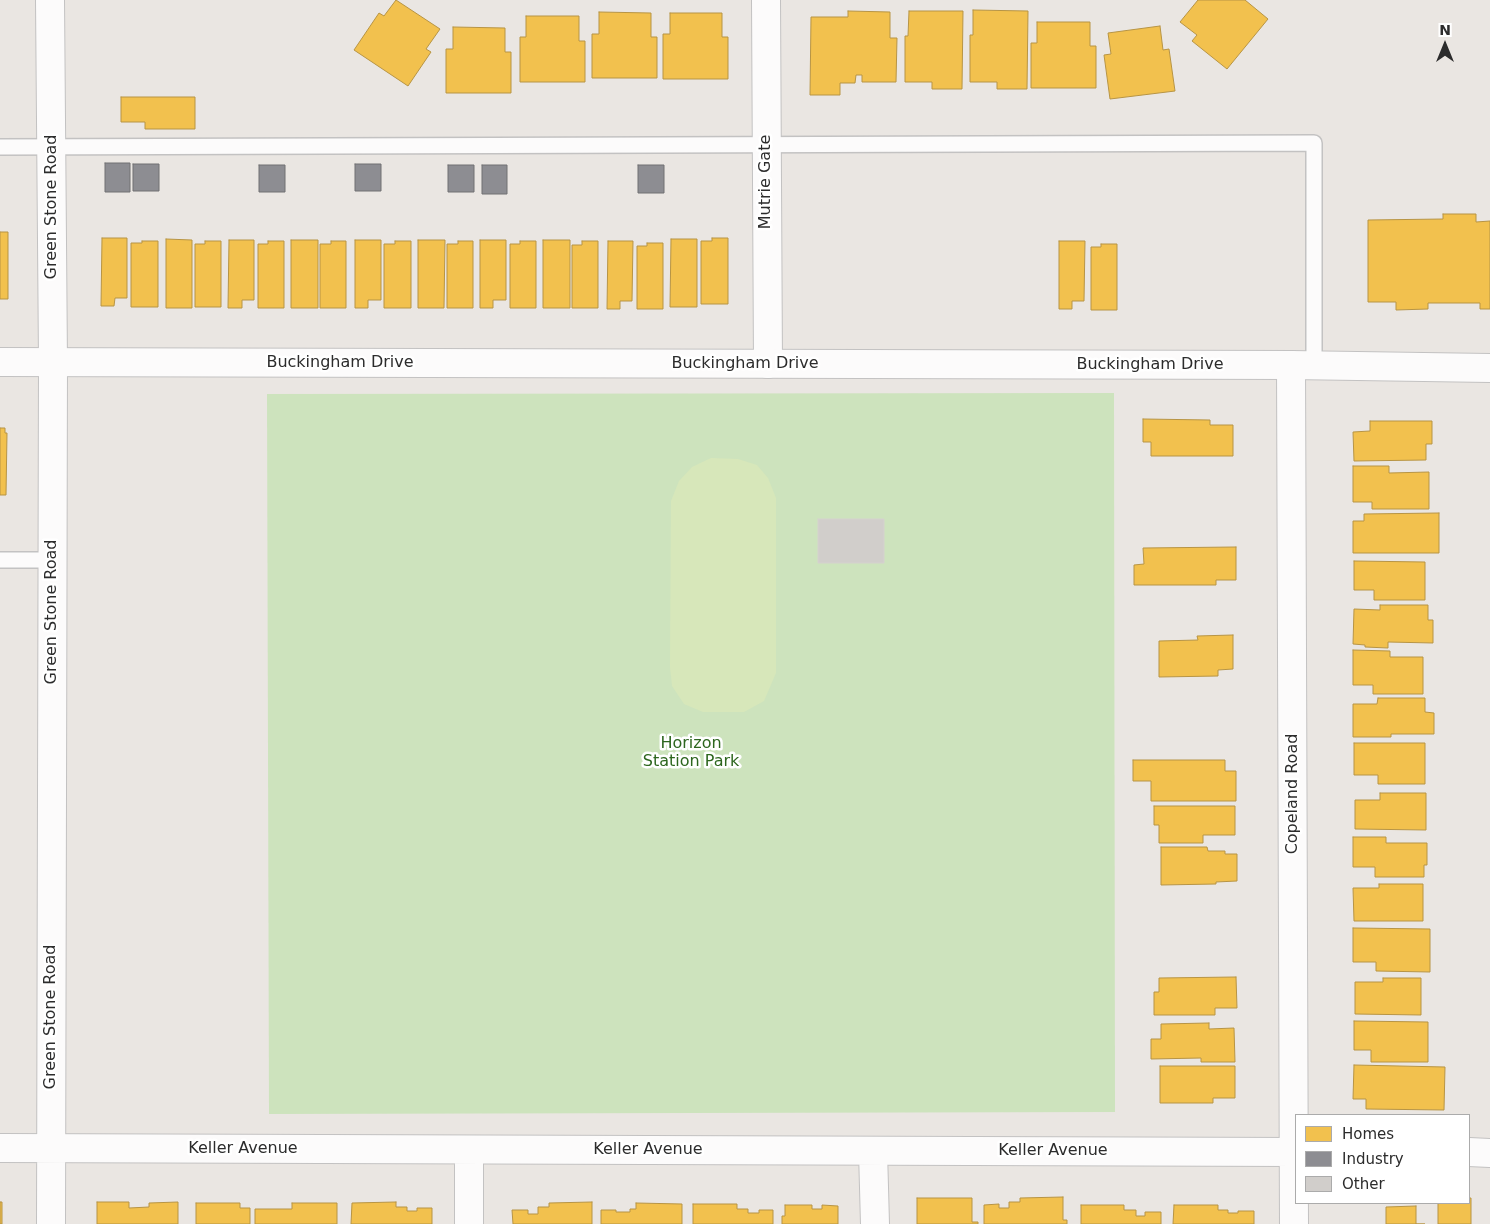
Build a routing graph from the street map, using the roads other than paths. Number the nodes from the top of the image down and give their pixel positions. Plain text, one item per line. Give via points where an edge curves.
1 (50, 0) edge
2 (766, 0) edge
3 (766, 145) junction
4 (0, 146) edge
5 (52, 147) junction
6 (0, 362) edge
7 (53, 362) junction
8 (768, 364) junction
9 (1303, 365) junction
10 (1490, 368) edge
11 (0, 560) edge
12 (52, 560) junction
13 (1296, 1114) edge
14 (0, 1148) edge
15 (50, 1149) junction
16 (469, 1150) junction
17 (873, 1151) junction
18 (1295, 1152) edge
19 (1470, 1152) edge
20 (1490, 1152) edge
21 (1295, 1188) edge
22 (50, 1224) edge
23 (469, 1224) edge
24 (875, 1224) edge
25 (1294, 1224) edge

1 - 5 street, Green Stone Road
2 - 3 street, Mutrie Gate
3 - 5 lane
3 - 8 street, Mutrie Gate
3 - 9 lane via 1314,143
4 - 5 lane
5 - 7 street, Green Stone Road
6 - 7 street, Buckingham Drive
7 - 8 street, Buckingham Drive
7 - 12 street, Green Stone Road
8 - 9 street, Buckingham Drive
9 - 10 street, Buckingham Drive
9 - 13 street, Copeland Road
11 - 12 lane
12 - 15 street, Green Stone Road
14 - 15 street, Keller Avenue
15 - 16 street, Keller Avenue
15 - 22 street, Green Stone Road
16 - 17 street, Keller Avenue
16 - 23 street
17 - 18 street, Keller Avenue
17 - 24 street
19 - 20 street
21 - 25 street, Copeland Road

